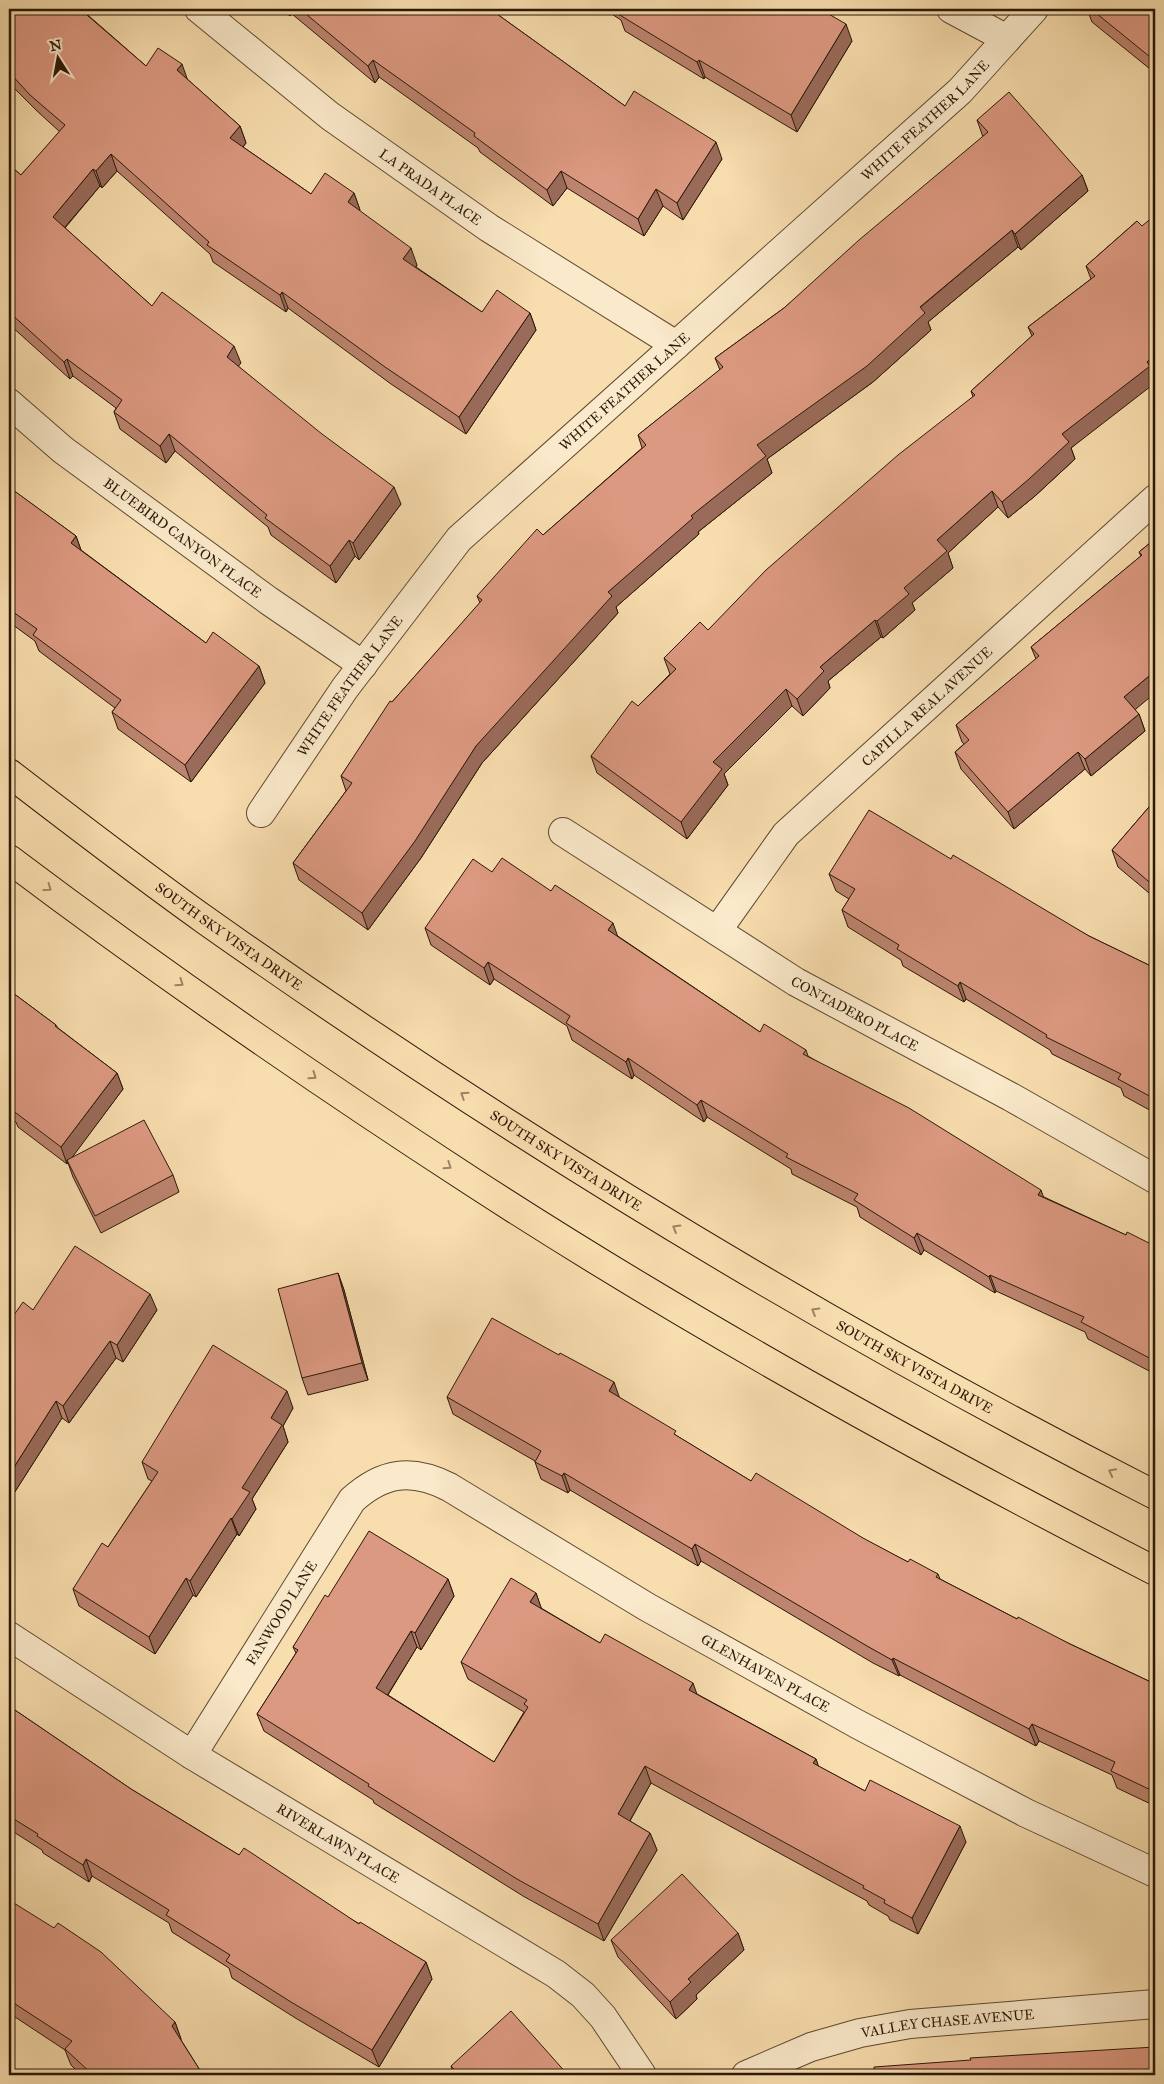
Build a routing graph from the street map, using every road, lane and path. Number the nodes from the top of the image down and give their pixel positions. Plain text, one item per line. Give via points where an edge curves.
1 (199, 9) edge
2 (951, 9) edge
3 (1034, 9) edge
4 (1007, 39) junction
5 (676, 346) junction
6 (9, 403) edge
7 (1155, 499) edge
8 (363, 665) junction
9 (9, 774) edge
10 (261, 813) dead end
11 (564, 832) dead end
12 (9, 859) edge
13 (717, 930) junction
14 (1155, 1179) edge
15 (380, 1480) joint
16 (1155, 1495) edge
17 (1155, 1571) edge
18 (9, 1636) edge
19 (192, 1755) junction
20 (1155, 1873) edge
21 (1155, 2004) edge
22 (642, 2075) edge
23 (746, 2075) edge

1 - 5 street, LA PRADA PLACE via 330,116 457,206
2 - 4 street
3 - 4 street, WHITE FEATHER LANE
4 - 5 street, WHITE FEATHER LANE via 960,91
5 - 8 street, WHITE FEATHER LANE via 459,539
6 - 8 street, BLUEBIRD CANYON PLACE via 71,456 269,601
7 - 13 street, CAPILLA REAL AVENUE via 786,834
8 - 10 street, WHITE FEATHER LANE
16 -> 9 main road, SOUTH SKY VISTA DRIVE via 974,1400 821,1314 548,1150 370,1034 204,920
11 - 13 street, CONTADERO PLACE
12 -> 17 main road via 179,983 481,1188 840,1402
13 - 14 street, CONTADERO PLACE via 796,982 1011,1097
15 - 19 street, FANWOOD LANE via 352,1500
15 - 20 street, GLENHAVEN PLACE via 415,1474 449,1487 647,1607 849,1719 1026,1813
18 - 19 street, RIVERLAWN PLACE
19 - 22 street, RIVERLAWN PLACE via 556,1974 583,1994 603,2017
21 - 23 street, VALLEY CHASE AVENUE via 910,2024 860,2033 811,2047

